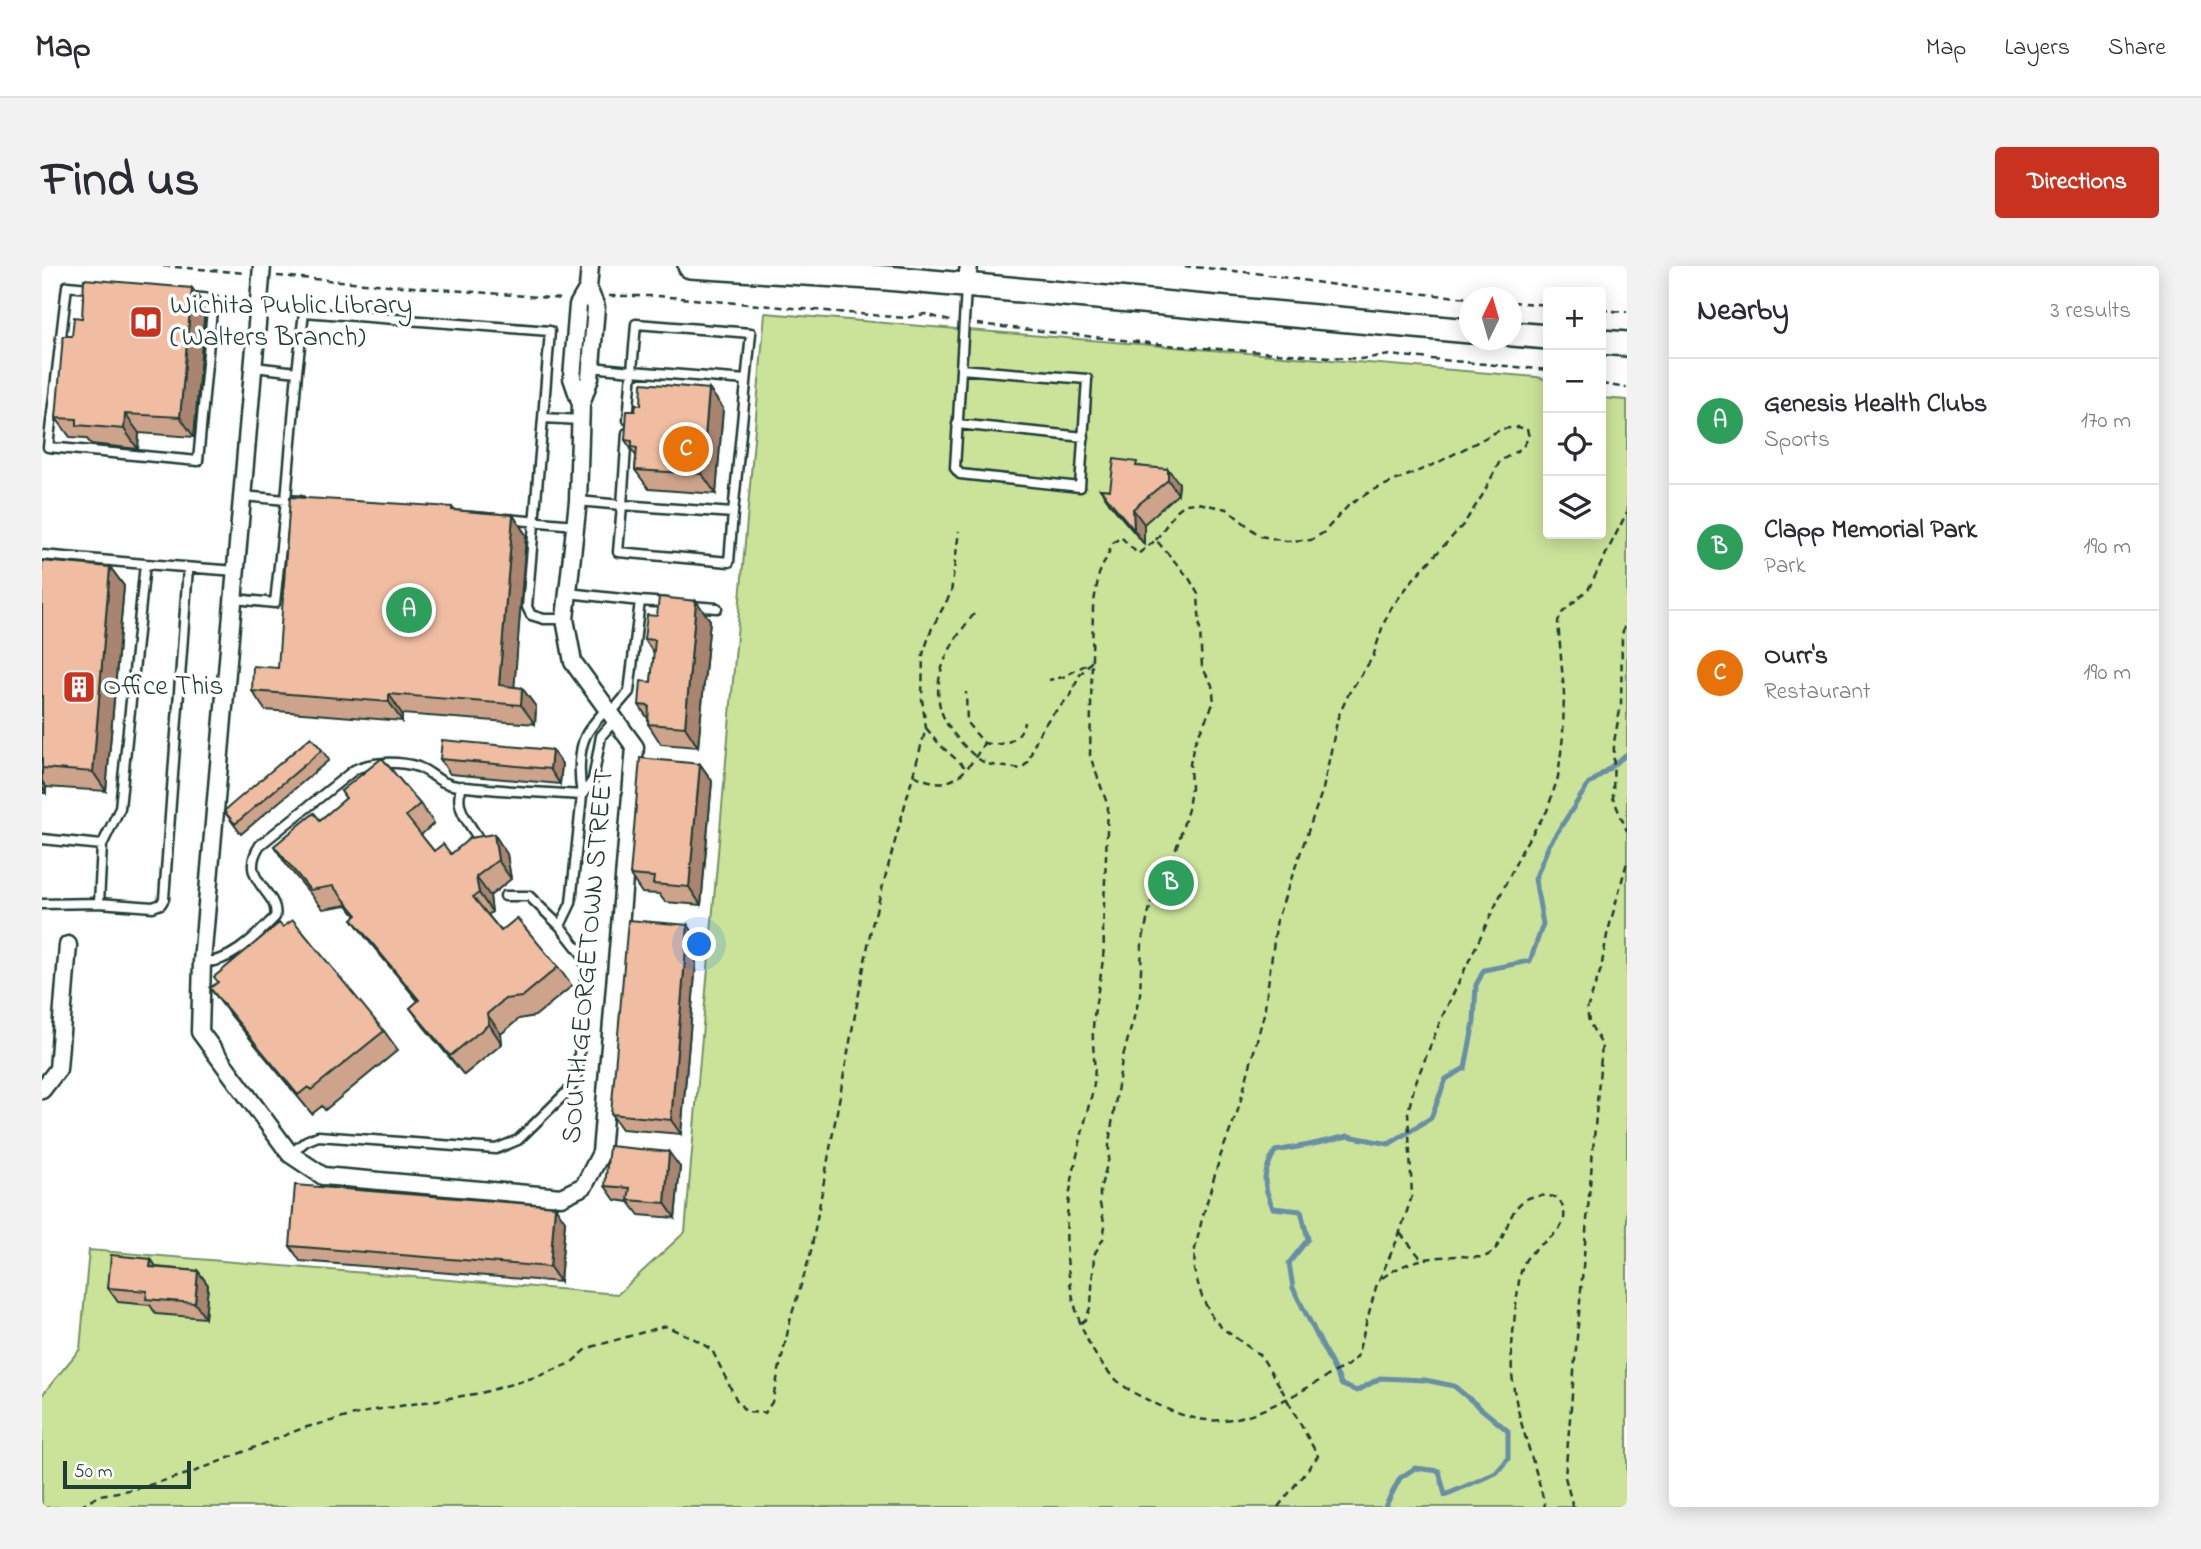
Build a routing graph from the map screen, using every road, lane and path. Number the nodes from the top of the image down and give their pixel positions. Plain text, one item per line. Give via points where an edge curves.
1 (163, 266) edge
2 (590, 266) edge
3 (690, 266) edge
4 (696, 266) edge
5 (1184, 266) edge
6 (1255, 266) edge
7 (262, 270) edge
8 (1255, 273) junction
9 (967, 276) edge
10 (587, 295) junction
11 (1459, 297) edge
12 (1522, 303) edge
13 (1543, 305) edge
14 (1606, 310) edge
15 (1627, 312) edge
16 (964, 323) junction
17 (1459, 330) edge
18 (1522, 335) edge
19 (1543, 337) edge
20 (1606, 342) edge
21 (1627, 344) edge
22 (254, 367) junction
23 (591, 367) junction
24 (961, 369) junction
25 (632, 370) junction
26 (1543, 370) edge
27 (298, 372) junction
28 (746, 380) junction
29 (1606, 385) edge
30 (1627, 388) edge
31 (42, 389) edge
32 (53, 390) junction
33 (581, 412) junction
34 (543, 418) junction
35 (957, 424) junction
36 (1084, 437) junction
37 (244, 496) junction
38 (286, 500) junction
39 (578, 500) junction
40 (310, 502) edge
41 (622, 505) junction
42 (1627, 512) edge
43 (733, 513) junction
44 (494, 518) edge
45 (533, 521) junction
46 (576, 525) junction
47 (959, 531) dead end
48 (1156, 540) junction
49 (42, 555) edge
50 (145, 564) junction
51 (188, 568) junction
52 (237, 571) junction
53 (568, 593) junction
54 (235, 598) junction
55 (639, 601) junction
56 (717, 608) dead end
57 (974, 614) dead end
58 (1627, 615) edge
59 (565, 620) junction
60 (1091, 662) junction
61 (1049, 680) dead end
62 (966, 692) dead end
63 (611, 714) junction
64 (1024, 722) dead end
65 (926, 728) junction
66 (984, 743) junction
67 (976, 756) junction
68 (967, 769) junction
69 (914, 775) junction
70 (462, 786) junction
71 (582, 795) junction
72 (1627, 831) edge
73 (478, 838) edge
74 (42, 839) edge
75 (102, 845) junction
76 (1627, 862) edge
77 (505, 896) dead end
78 (99, 903) junction
79 (42, 904) edge
80 (560, 926) junction
81 (68, 945) dead end
82 (202, 962) junction
83 (42, 1090) edge
84 (290, 1154) junction
85 (1400, 1233) junction
86 (1421, 1258) junction
87 (1379, 1279) junction
88 (1081, 1323) junction
89 (80, 1507) edge
90 (1278, 1507) edge
91 (1545, 1507) edge
92 (1573, 1507) edge

1 - 7 path
2 - 10 street, SOUTH GEORGETOWN STREET
3 - 4 main road
4 - 9 main road
5 - 8 path
6 - 8 path
7 - 10 path via 557,300
7 - 22 street, SOUTH GEORGETOWN STREET
8 - 11 path
9 - 16 lane
9 - 17 main road
10 - 16 path via 658,296 905,318 925,314
10 - 23 street, SOUTH GEORGETOWN STREET via 596,307
10 - 33 street, SOUTH GEORGETOWN STREET via 578,305 572,377
12 - 13 path
14 - 15 path
16 - 24 lane
16 - 26 path via 1176,346 1360,359 1390,355
18 - 19 main road
20 - 21 main road
22 - 27 lane
22 - 37 street, SOUTH GEORGETOWN STREET
23 - 25 lane
23 - 33 street, SOUTH GEORGETOWN STREET
24 - 35 lane
24 - 36 lane via 1087,379
25 - 28 lane
25 - 28 lane via 636,324 751,333
25 - 41 lane
27 - 34 lane via 304,312 550,331
27 - 38 lane
28 - 43 lane
29 - 30 path
31 - 32 lane
32 - 32 lane via 66,285 213,299 198,461 48,447
33 - 34 lane
33 - 39 street, SOUTH GEORGETOWN STREET
34 - 45 lane
35 - 36 lane
35 - 36 lane via 957,473 1080,487
37 - 38 lane
37 - 52 street, SOUTH GEORGETOWN STREET
38 - 40 lane
38 - 54 lane via 275,603
39 - 41 lane
39 - 46 street, SOUTH GEORGETOWN STREET
41 - 43 lane
41 - 43 lane via 618,552 729,562
42 - 85 path via 1589,588 1558,622 1564,693 1558,776 1547,811 1524,846 1415,1084 1408,1118 1412,1196
44 - 45 lane
45 - 46 lane
45 - 59 lane via 527,607 531,615
46 - 53 street, SOUTH GEORGETOWN STREET
47 - 65 path via 951,593 923,654
48 - 60 path via 1138,554 1121,537 1113,543 1099,574
48 - 88 path via 1198,594 1202,667 1212,685 1214,702 1194,744 1188,809 1171,862 1152,898 1142,943 1140,996 1122,1060 1110,1158 1100,1189 1105,1226 1094,1255 1091,1305
48 - 90 path, bridge via 1176,511 1185,504 1198,503 1227,509 1261,536 1311,540 1371,491 1502,429 1527,429 1529,437 1522,448 1500,461 1463,524 1391,608 1373,657 1338,717 1323,789 1277,919 1264,1014 1195,1249 1194,1270 1212,1317 1261,1356 1318,1455
49 - 50 lane
50 - 51 lane
50 - 75 lane via 120,808
51 - 52 lane
51 - 78 lane via 164,899 153,907
52 - 54 street, SOUTH GEORGETOWN STREET
53 - 55 lane
53 - 59 street, SOUTH GEORGETOWN STREET
54 - 82 street, SOUTH GEORGETOWN STREET
55 - 56 lane
55 - 63 lane via 629,692
57 - 67 path via 950,646 939,676 939,691 944,721
58 - 72 path via 1613,797
59 - 63 street, SOUTH GEORGETOWN STREET via 573,662
60 - 61 path
60 - 67 path via 1038,735 1021,769 986,764
60 - 88 path via 1090,756 1108,806 1105,946 1093,1028 1094,1083 1066,1222 1068,1276
62 - 66 path via 967,723
63 - 71 lane via 601,736 593,780
63 - 71 lane via 589,730 583,743
63 - 84 street, SOUTH GEORGETOWN STREET via 635,747 601,1153 584,1186 561,1197 323,1176
64 - 66 path via 1015,739 1006,744
65 - 68 path
65 - 69 path
66 - 67 path
67 - 68 path
68 - 69 path via 951,781 925,781
69 - 89 path via 871,929 810,1256 772,1402 765,1413 746,1412 712,1350 665,1326 588,1348 571,1363 539,1376 481,1393 376,1410 303,1428 191,1474 100,1495
70 - 71 lane
70 - 73 lane via 459,807
70 - 82 lane via 409,766 377,763 354,770 255,852 255,877 276,908 275,917 221,960
71 - 80 lane via 571,903
74 - 75 lane
75 - 78 lane
76 - 92 path via 1587,1009 1602,1045 1565,1477
77 - 80 lane via 529,896
78 - 79 lane
80 - 84 lane via 582,954 586,968 576,1082 518,1140 484,1149 318,1136
81 - 83 street via 58,1069
82 - 84 street, SOUTH GEORGETOWN STREET via 200,1032
85 - 86 path
85 - 87 path
86 - 87 path
86 - 91 path via 1485,1257 1495,1250 1517,1206 1529,1198 1558,1198 1563,1205 1564,1221 1558,1231 1526,1259 1519,1277 1512,1370
87 - 88 path via 1357,1357 1242,1419 1207,1420 1172,1412 1129,1390 1099,1360

